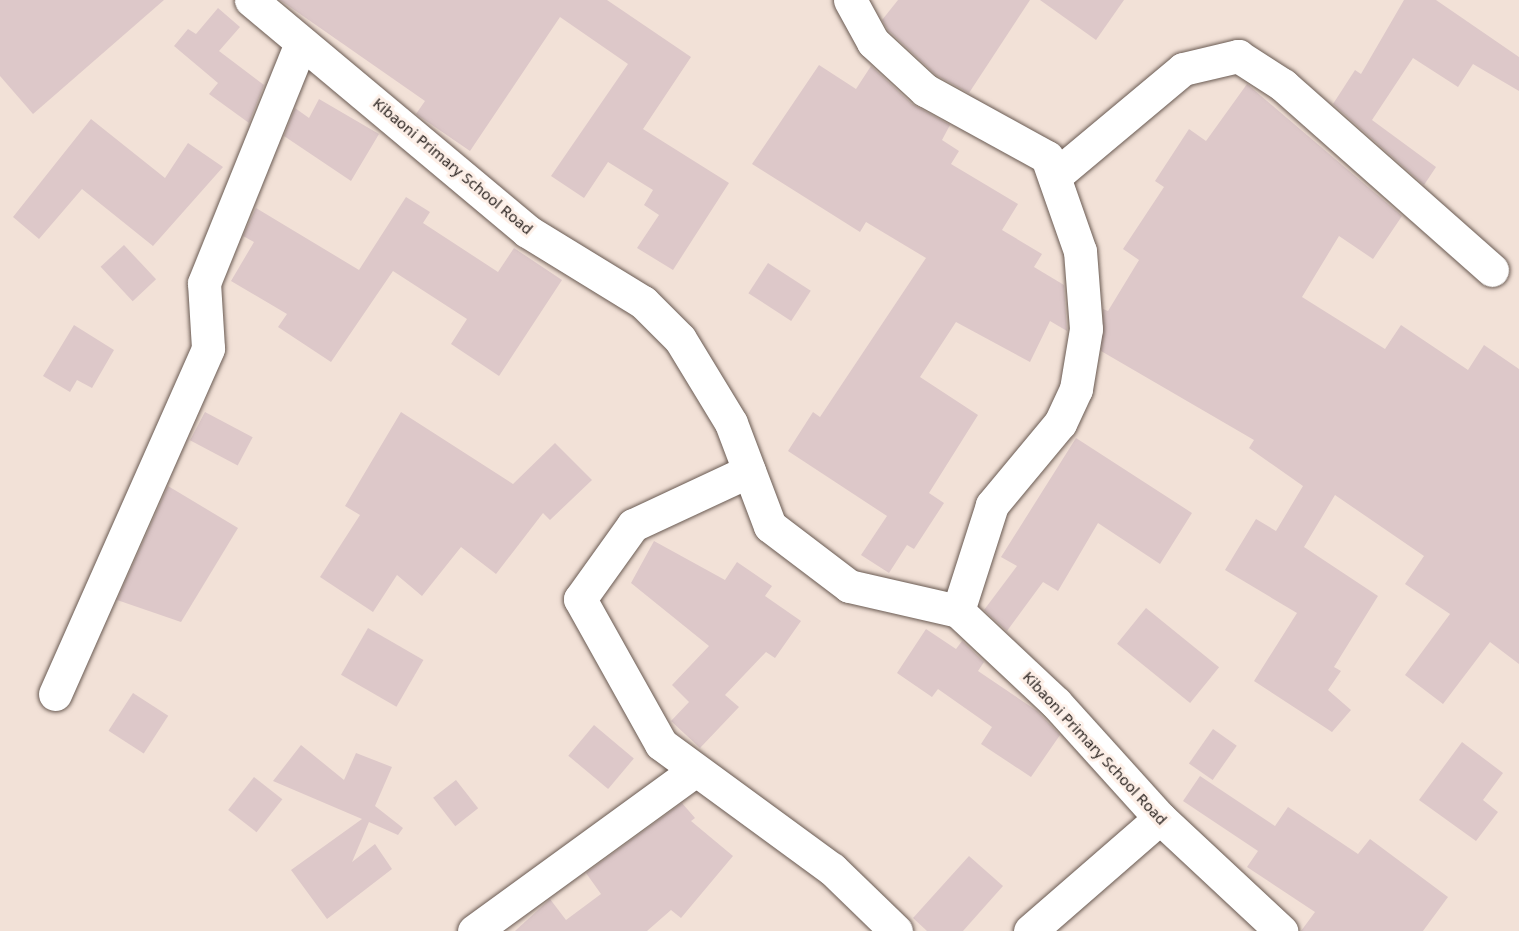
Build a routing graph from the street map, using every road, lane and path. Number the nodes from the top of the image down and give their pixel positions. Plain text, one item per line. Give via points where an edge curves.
1 (251, 0) edge
2 (850, 0) edge
3 (301, 43) junction
4 (1055, 176) junction
5 (1492, 270) dead end
6 (750, 471) junction
7 (958, 611) junction
8 (55, 694) dead end
9 (693, 772) junction
10 (1160, 818) junction
11 (474, 931) edge
12 (896, 931) edge
13 (1030, 931) edge
14 (1281, 931) edge

1 - 3 street, Kibaoni Primary School Road
2 - 4 street via 873,42 898,67 949,106 1047,157
3 - 6 street, Kibaoni Primary School Road via 528,231 643,302 680,339 731,423
3 - 8 street via 204,283 208,348
4 - 5 street via 1183,69 1238,56 1283,85
4 - 7 street via 1084,280 1086,329 1077,389 1060,423 992,505
6 - 7 street, Kibaoni Primary School Road via 770,526 849,586
6 - 9 street via 633,525 580,599 640,712 661,744
7 - 10 street, Kibaoni Primary School Road via 1056,703
9 - 11 street
9 - 12 street via 832,869
10 - 13 street
10 - 14 street, Kibaoni Primary School Road

